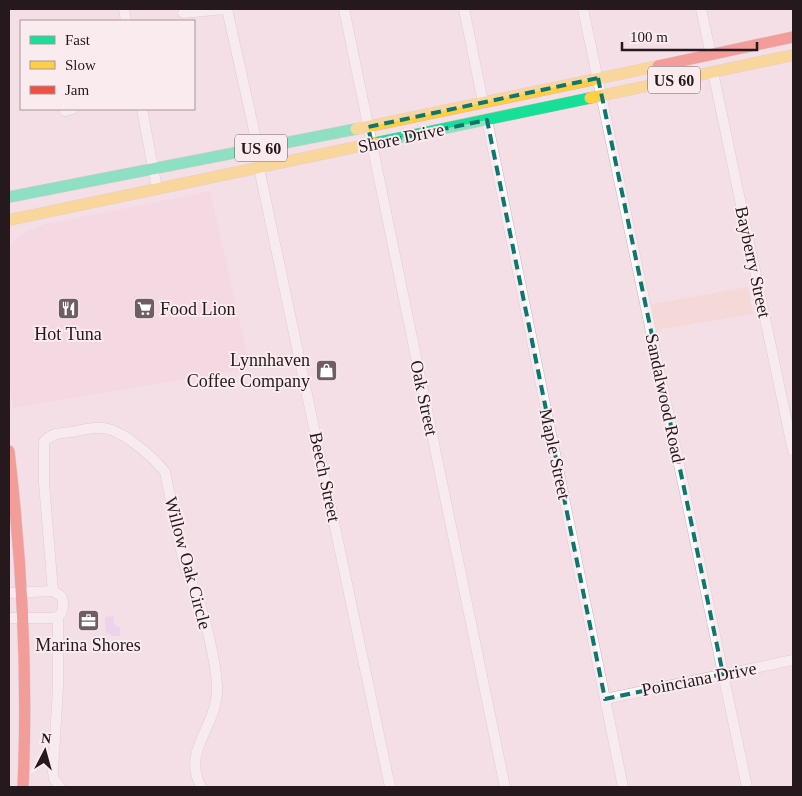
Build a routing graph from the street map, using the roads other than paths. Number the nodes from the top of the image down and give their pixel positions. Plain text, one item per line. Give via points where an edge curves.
1 (226, 9) edge
2 (344, 9) edge
3 (464, 9) edge
4 (583, 9) edge
5 (701, 9) edge
6 (183, 13) dead end
7 (793, 37) edge
8 (711, 55) junction
9 (793, 55) edge
10 (712, 72) junction
11 (598, 78) junction
12 (601, 96) junction
13 (483, 102) junction
14 (142, 110) edge
15 (487, 120) junction
16 (368, 126) junction
17 (372, 144) junction
18 (258, 148) junction
19 (154, 168) junction
20 (259, 168) junction
21 (157, 189) junction
22 (9, 197) edge
23 (50, 211) junction
24 (9, 220) edge
25 (9, 234) edge
26 (9, 451) edge
27 (793, 451) edge
28 (53, 591) junction
29 (23, 592) junction
30 (9, 593) edge
31 (58, 617) junction
32 (9, 618) edge
33 (24, 618) junction
34 (793, 660) edge
35 (723, 674) junction
36 (605, 699) junction
37 (24, 787) edge
38 (60, 787) edge
39 (201, 787) edge
40 (390, 787) edge
41 (505, 787) edge
42 (623, 787) edge
43 (746, 787) edge

1 - 6 street
1 - 18 street
2 - 16 street, Oak Street
3 - 13 street
4 - 11 street, Sandalwood Road
5 - 8 street
7 - 8 main road, Shore Drive / US 60
8 - 11 main road, Shore Drive / US 60
9 - 10 main road, Shore Drive / US 60
10 - 12 main road, Shore Drive / US 60
10 - 27 street, Bayberry Street
11 - 12 street, Sandalwood Road
11 - 13 main road, Shore Drive / US 60
12 - 15 main road, Shore Drive / US 60
12 - 35 street, Sandalwood Road
13 - 16 main road, Shore Drive / US 60
14 - 19 street
15 - 17 main road, Shore Drive / US 60
15 - 36 street, Maple Street
16 - 17 street, Oak Street
16 - 18 main road, Shore Drive / US 60
17 - 20 main road, Shore Drive / US 60
17 - 41 street, Oak Street
18 - 19 main road, Shore Drive / US 60
19 - 21 street
19 - 22 main road, Shore Drive / US 60
20 - 21 main road, Shore Drive / US 60
20 - 40 street, Beech Street
21 - 23 main road, Shore Drive / US 60
23 - 24 main road, Shore Drive / US 60
23 - 25 main road via 21,223
26 - 29 main road
28 - 29 street
28 - 31 street, Willow Oak Circle via 58,592 63,600
28 - 39 street, Willow Oak Circle via 44,442 52,434 100,428 112,430 141,448 165,472 186,567 202,611 217,688 213,713 194,761
29 - 30 street
29 - 33 main road
31 - 33 street
31 - 38 street, Willow Oak Circle via 53,772
32 - 33 street
33 - 37 main road
34 - 35 street, Poinciana Drive
35 - 36 street, Poinciana Drive
35 - 43 street, Sandalwood Road
36 - 42 street, Maple Street

